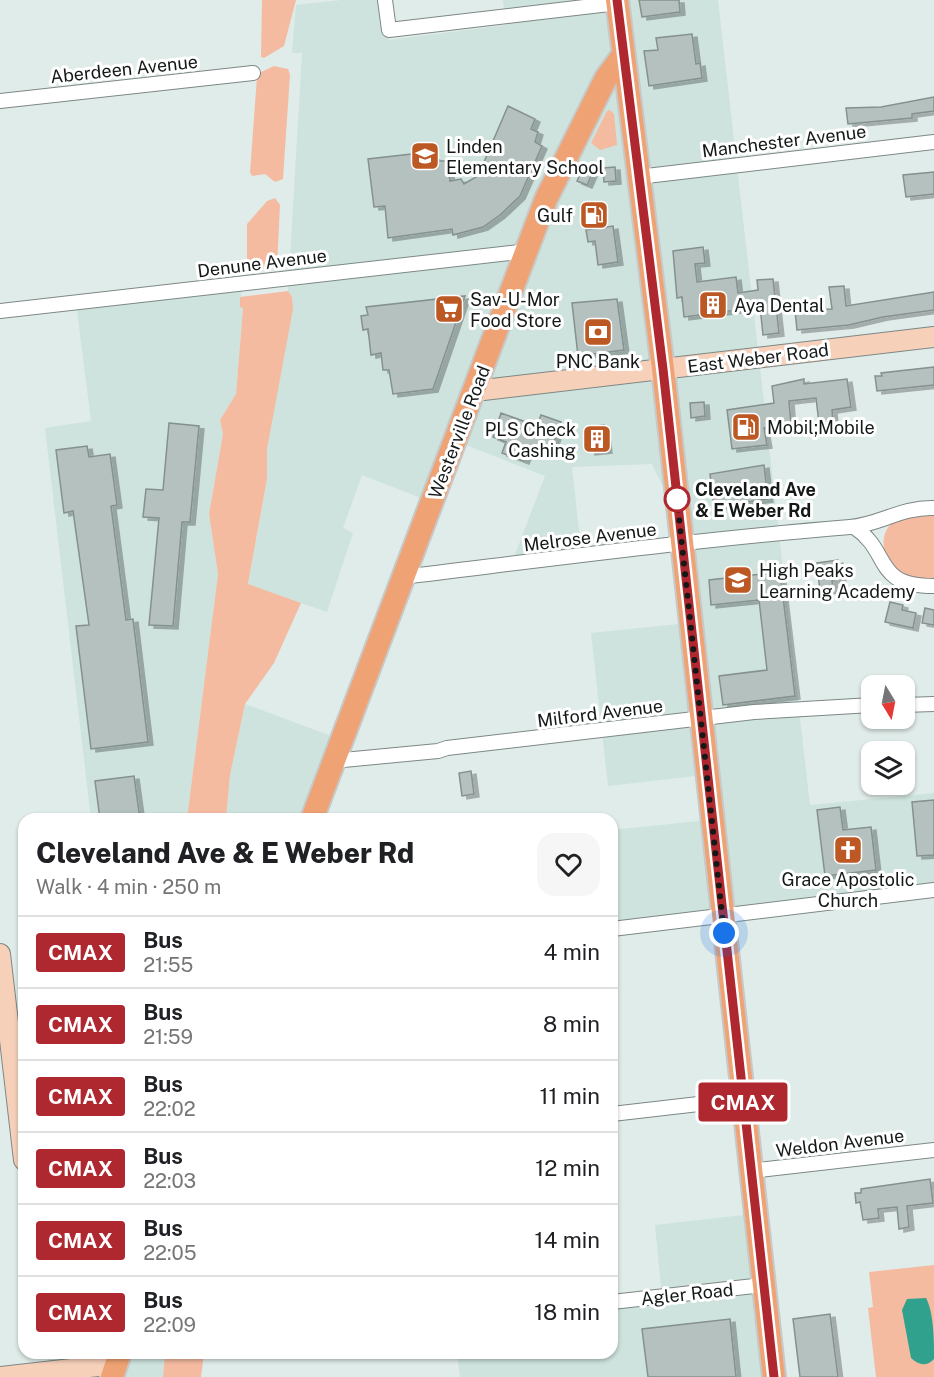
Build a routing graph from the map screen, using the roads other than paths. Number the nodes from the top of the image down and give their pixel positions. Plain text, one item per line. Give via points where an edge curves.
1 (386, 0) edge
2 (617, 1) edge
3 (623, 55) junction
4 (253, 74) dead end
5 (0, 101) edge
6 (584, 122) junction
7 (632, 122) junction
8 (934, 142) edge
9 (638, 177) junction
10 (528, 251) junction
11 (0, 311) edge
12 (934, 337) edge
13 (663, 369) junction
14 (475, 391) junction
15 (934, 508) edge
16 (854, 527) junction
17 (682, 544) junction
18 (402, 578) junction
19 (934, 586) edge
20 (861, 705) edge
21 (915, 705) edge
22 (934, 705) edge
23 (701, 718) junction
24 (333, 760) junction
25 (314, 813) edge
26 (934, 890) edge
27 (722, 914) junction
28 (618, 928) edge
29 (0, 954) edge
30 (742, 1099) junction
31 (18, 1108) edge
32 (618, 1113) edge
33 (934, 1150) edge
34 (750, 1171) junction
35 (763, 1285) junction
36 (618, 1301) edge
37 (50, 1362) edge
38 (116, 1365) edge
39 (0, 1377) edge
40 (774, 1377) edge

1 - 2 street via 389,30
2 - 3 main road
3 - 6 main road, Westerville Road via 606,78
3 - 7 main road
4 - 5 street, Aberdeen Avenue
6 - 7 main road via 608,103
6 - 10 main road, Westerville Road via 546,199
7 - 9 main road
8 - 9 street, Manchester Avenue
9 - 13 main road
10 - 11 street, Denune Avenue
10 - 14 main road, Westerville Road
12 - 13 street, East Weber Road
13 - 14 street, East Weber Road
13 - 17 main road
14 - 18 main road, Westerville Road
15 - 16 street, Melrose Avenue via 898,512
16 - 17 street, Melrose Avenue
16 - 19 street via 872,542 888,573 902,582
17 - 18 street, Melrose Avenue
17 - 23 main road
18 - 24 main road, Westerville Road
20 - 23 street, Milford Avenue
21 - 22 street
23 - 24 street, Milford Avenue via 438,752
23 - 27 main road
24 - 25 main road, Westerville Road
26 - 27 street
27 - 28 street
27 - 30 main road
29 - 31 street
30 - 32 street
30 - 34 main road
33 - 34 street, Weldon Avenue
34 - 35 main road
35 - 36 street, Agler Road
35 - 40 main road
37 - 38 street
37 - 39 street

